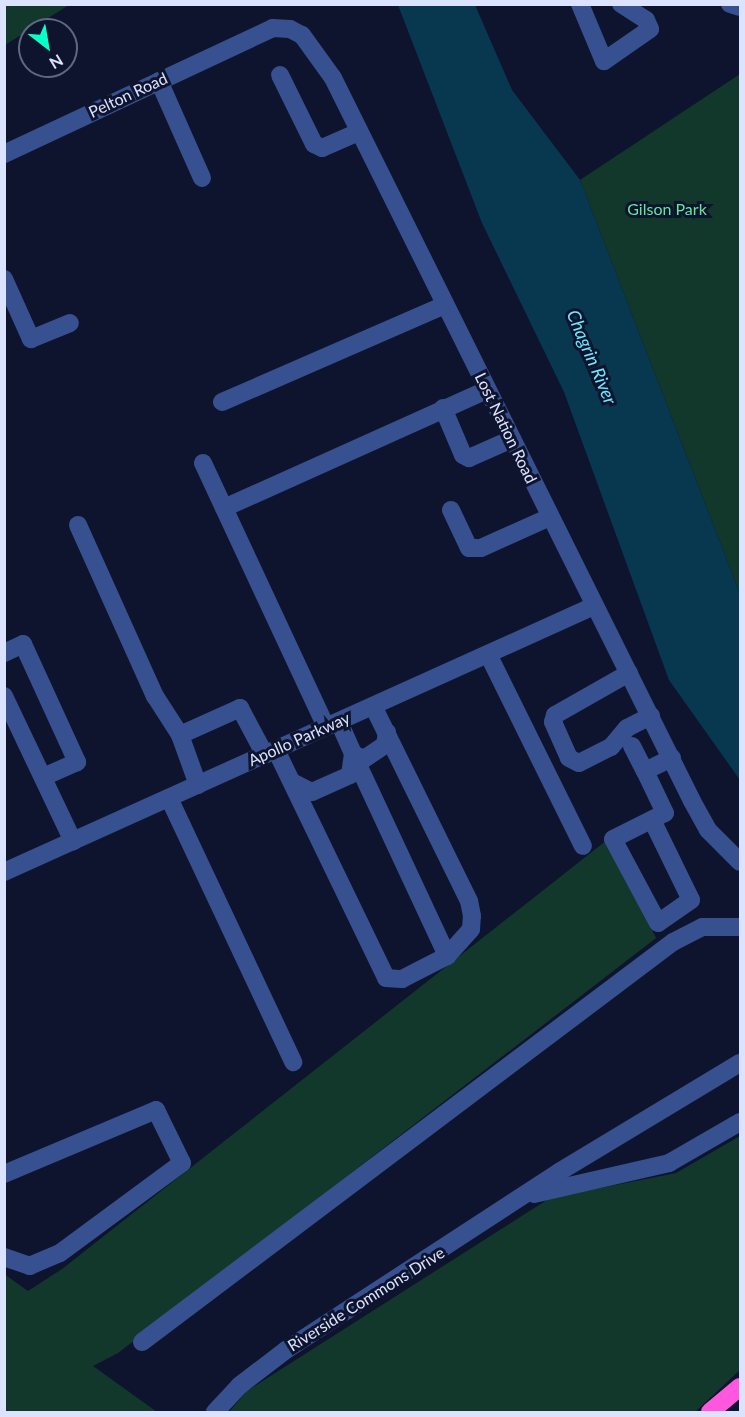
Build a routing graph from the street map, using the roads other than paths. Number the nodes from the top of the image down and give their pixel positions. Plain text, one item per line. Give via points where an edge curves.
1 (580, 4) edge
2 (621, 4) edge
3 (730, 4) edge
4 (741, 8) edge
5 (252, 37) joint
6 (280, 75) dead end
7 (159, 81) junction
8 (359, 132) junction
9 (4, 154) edge
10 (202, 178) dead end
11 (4, 279) edge
12 (445, 304) junction
13 (70, 323) dead end
14 (487, 390) junction
15 (222, 402) dead end
16 (443, 408) junction
17 (512, 439) junction
18 (203, 463) dead end
19 (224, 507) junction
20 (451, 510) dead end
21 (550, 517) junction
22 (78, 525) dead end
23 (594, 606) junction
24 (4, 653) edge
25 (488, 654) junction
26 (629, 673) junction
27 (4, 696) edge
28 (374, 706) junction
29 (651, 716) junction
30 (332, 724) junction
31 (387, 732) junction
32 (180, 735) junction
33 (632, 746) dead end
34 (271, 752) junction
35 (353, 754) junction
36 (672, 758) junction
37 (645, 771) junction
38 (43, 777) junction
39 (292, 782) junction
40 (198, 785) junction
41 (169, 798) junction
42 (652, 819) junction
43 (73, 842) junction
44 (583, 846) dead end
45 (741, 862) edge
46 (4, 872) edge
47 (741, 927) edge
48 (447, 956) junction
49 (293, 1062) dead end
50 (741, 1063) edge
51 (741, 1122) edge
52 (4, 1174) edge
53 (526, 1196) junction
54 (4, 1257) edge
55 (142, 1342) dead end
56 (741, 1387) edge
57 (215, 1413) edge
58 (710, 1413) edge

1 - 2 street via 604,61 650,29 646,20
3 - 4 street
5 - 7 street, Pelton Road
5 - 8 street, Lost Nation Road via 273,28 290,29 302,35 333,78
6 - 8 street via 314,144 322,148
7 - 9 street, Pelton Road
7 - 10 street
8 - 12 street, Lost Nation Road
11 - 13 street via 31,339
12 - 14 street, Lost Nation Road
12 - 15 street
14 - 16 street
14 - 17 street, Lost Nation Road
16 - 17 street via 463,455 469,458
16 - 19 street
17 - 21 street, Lost Nation Road
18 - 19 street
19 - 30 street
20 - 21 street via 470,548 481,548
21 - 23 street, Lost Nation Road
22 - 32 street via 155,696
23 - 25 street, Apollo Parkway
23 - 26 street, Lost Nation Road
24 - 38 street via 23,644 77,762
25 - 28 street, Apollo Parkway
25 - 44 street
26 - 29 street, Lost Nation Road
26 - 29 street via 555,715 553,723 569,758 579,763 611,747 627,728
27 - 38 street
28 - 30 street, Apollo Parkway
28 - 31 street
29 - 36 street, Lost Nation Road
30 - 34 street, Apollo Parkway
30 - 35 street
31 - 35 street via 380,751 364,759
31 - 48 street via 469,902 471,928
32 - 34 street via 240,708
32 - 40 street
33 - 37 street
34 - 39 street
34 - 40 street, Apollo Parkway
35 - 39 street via 350,775 312,792
35 - 48 street
36 - 37 street
36 - 45 street, Lost Nation Road via 708,830
37 - 42 street via 665,813
38 - 43 street
39 - 48 street via 386,978 402,979
40 - 41 street, Apollo Parkway
41 - 43 street, Apollo Parkway
41 - 49 street
42 - 42 street via 613,839 658,923 690,900
43 - 46 street, Apollo Parkway
47 - 55 street via 702,927 673,942
50 - 53 street, Riverside Commons Drive
51 - 53 street, Riverside Commons Drive via 669,1163
52 - 54 street via 156,1110 182,1163 60,1253 30,1266
53 - 57 street, Riverside Commons Drive via 286,1350 239,1386
56 - 58 highway

